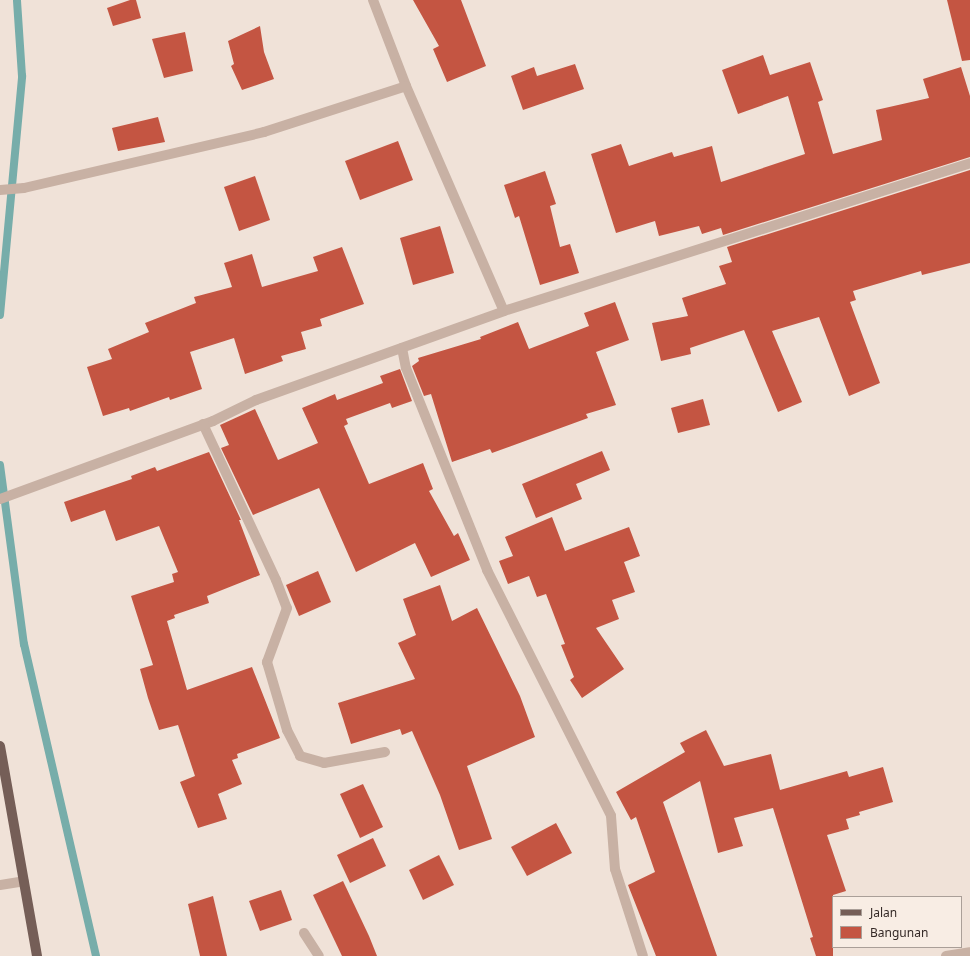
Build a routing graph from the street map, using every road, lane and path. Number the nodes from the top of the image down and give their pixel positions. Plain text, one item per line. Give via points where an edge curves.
1 (373, 0) edge
2 (406, 86) junction
3 (970, 163) edge
4 (0, 190) edge
5 (504, 311) junction
6 (402, 348) junction
7 (203, 424) junction
8 (0, 499) edge
9 (0, 746) edge
10 (385, 752) dead end
11 (24, 881) junction
12 (0, 885) edge
13 (304, 933) dead end
14 (970, 952) edge
15 (37, 956) edge
16 (319, 956) edge
17 (643, 956) edge
18 (946, 956) edge

1 - 2 street
2 - 4 street via 264,132 24,188
2 - 5 street
3 - 5 street
5 - 6 street
6 - 7 street via 256,400
6 - 17 street via 406,368 487,570 611,816 615,869
7 - 8 street
7 - 10 street via 276,580 286,608 267,662 287,730 300,756 324,763
9 - 11 main road
11 - 12 street
11 - 15 main road
13 - 16 street
14 - 18 street

